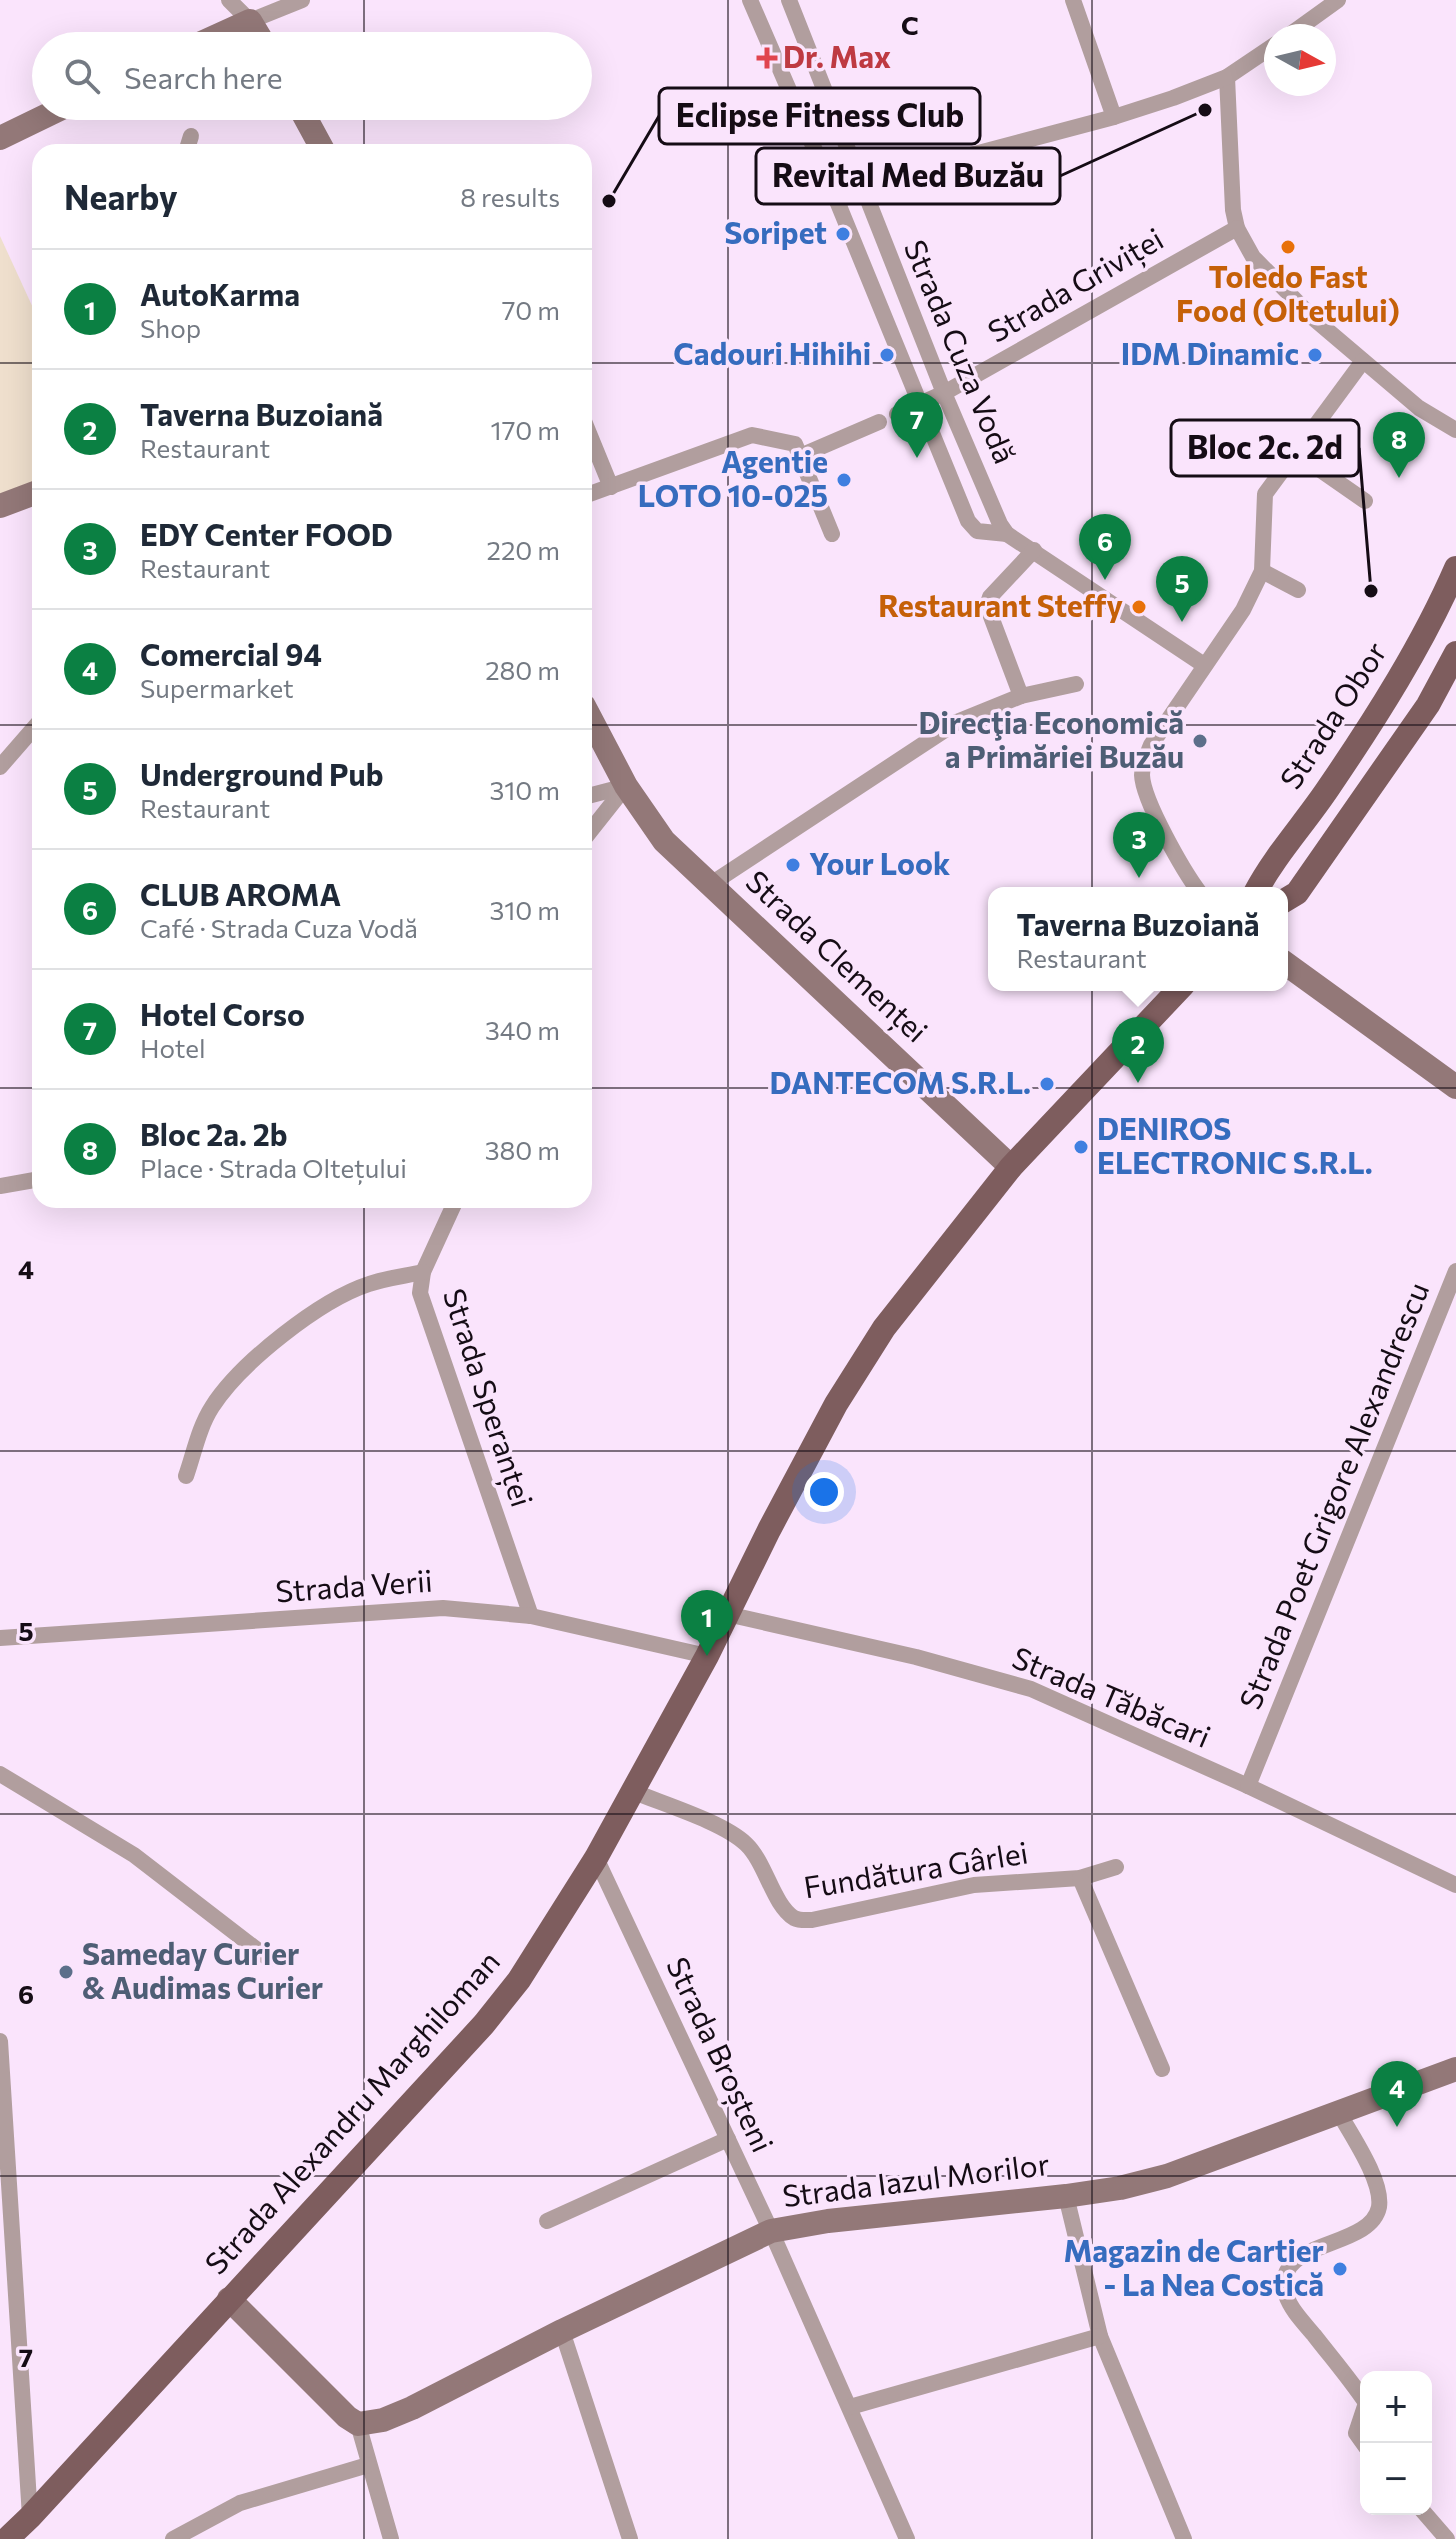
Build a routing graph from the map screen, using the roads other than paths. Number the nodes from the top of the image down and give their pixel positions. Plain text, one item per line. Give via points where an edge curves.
1 (229, 0) edge
2 (302, 0) edge
3 (750, 0) edge
4 (789, 0) edge
5 (1073, 0) edge
6 (1338, 0) edge
7 (250, 21) junction
8 (1305, 24) edge
9 (226, 32) edge
10 (257, 32) edge
11 (1264, 52) edge
12 (1227, 77) junction
13 (1114, 117) junction
14 (37, 120) edge
15 (307, 120) edge
16 (0, 138) edge
17 (320, 144) edge
18 (862, 190) junction
19 (837, 201) junction
20 (1237, 228) junction
21 (1363, 361) junction
22 (944, 393) junction
23 (921, 404) junction
24 (897, 414) dead end
25 (879, 422) dead end
26 (1456, 430) edge
27 (592, 441) edge
28 (798, 450) junction
29 (1296, 453) junction
30 (611, 487) junction
31 (592, 493) edge
32 (32, 494) edge
33 (1365, 501) dead end
34 (0, 506) edge
35 (832, 534) dead end
36 (1007, 534) junction
37 (1034, 550) junction
38 (1456, 568) edge
39 (1262, 571) junction
40 (1298, 590) dead end
41 (1456, 653) edge
42 (1204, 665) junction
43 (1076, 684) dead end
44 (1021, 696) junction
45 (592, 721) edge
46 (32, 730) edge
47 (0, 767) edge
48 (626, 786) junction
49 (592, 795) edge
50 (592, 829) edge
51 (711, 884) junction
52 (1197, 887) edge
53 (1258, 887) edge
54 (1288, 898) edge
55 (1288, 965) edge
56 (1177, 991) edge
57 (1456, 1087) edge
58 (1011, 1167) junction
59 (32, 1180) edge
60 (0, 1186) edge
61 (452, 1208) edge
62 (1456, 1271) edge
63 (423, 1272) junction
64 (186, 1476) dead end
65 (727, 1614) junction
66 (531, 1616) junction
67 (0, 1638) edge
68 (707, 1656) junction
69 (0, 1774) edge
70 (1248, 1786) junction
71 (632, 1791) junction
72 (596, 1858) junction
73 (1116, 1867) dead end
74 (1080, 1878) junction
75 (1456, 1885) edge
76 (269, 1959) dead end
77 (0, 2041) edge
78 (1162, 2069) dead end
79 (1456, 2069) edge
80 (1339, 2113) junction
81 (728, 2139) junction
82 (1066, 2196) junction
83 (547, 2221) dead end
84 (771, 2231) junction
85 (229, 2299) junction
86 (562, 2331) junction
87 (1100, 2336) junction
88 (850, 2407) junction
89 (358, 2424) junction
90 (1363, 2443) edge
91 (368, 2465) junction
92 (1426, 2515) edge
93 (16, 2532) edge
94 (176, 2537) edge
95 (391, 2539) edge
96 (630, 2539) edge
97 (907, 2539) edge
98 (1184, 2539) edge
99 (1447, 2539) edge

1 - 7 street
2 - 7 street
3 - 19 street, Strada Cuza Vodă
4 - 18 street, Strada Cuza Vodă
5 - 13 street
6 - 8 street
7 - 9 street
7 - 10 street
11 - 12 street
12 - 13 street
12 - 20 street
13 - 18 street via 918,169
14 - 16 street
15 - 17 street
18 - 19 street
18 - 22 street, Strada Cuza Vodă
19 - 23 street, Strada Cuza Vodă
20 - 21 street via 1253,257
20 - 22 street, Strada Griviței
21 - 26 street via 1419,408
21 - 29 street
22 - 23 street, Strada Griviței
22 - 36 street, Strada Cuza Vodă
23 - 24 street, Strada Griviței
23 - 36 street, Strada Cuza Vodă via 972,529
25 - 28 street
27 - 30 street
28 - 30 street via 752,435
28 - 35 street
29 - 33 street
29 - 39 street via 1265,494
30 - 31 street
32 - 34 street
36 - 37 street, Strada Cuza Vodă
37 - 42 street, Strada Cuza Vodă
37 - 44 street via 987,601
38 - 53 main road, Strada Obor via 1396,683
39 - 40 street
39 - 42 street via 1243,610
41 - 54 main road via 1428,705 1360,805
42 - 52 street via 1151,745 1142,774
43 - 44 street
44 - 51 street via 957,722
45 - 48 street, Strada Clemenței
46 - 47 street
48 - 49 street
48 - 50 street
48 - 51 street, Strada Clemenței via 664,841
51 - 58 street, Strada Clemenței
55 - 57 street
56 - 58 main road, Strada Alexandru Marghiloman
58 - 65 main road, Strada Alexandru Marghiloman via 884,1328 844,1391
59 - 60 street
61 - 63 street, Strada Speranței
62 - 70 street, Strada Poet Grigore Alexandrescu
63 - 64 street via 353,1290 319,1309 249,1364 212,1407
63 - 66 street, Strada Speranței via 420,1293 425,1313
65 - 68 main road, Strada Alexandru Marghiloman
65 - 70 street, Strada Tăbăcari via 1031,1689
66 - 67 street, Strada Verii via 443,1608
66 - 68 street, Strada Verii
68 - 71 main road, Strada Alexandru Marghiloman
69 - 76 street via 134,1855
70 - 75 street, Strada Tăbăcari
71 - 72 main road, Strada Alexandru Marghiloman
71 - 74 street, Fundătura Gârlei via 746,1844 785,1909 800,1920 974,1885
72 - 81 street, Strada Broșteni
72 - 85 main road, Strada Alexandru Marghiloman via 519,1980 484,2024
73 - 74 street, Fundătura Gârlei
74 - 78 street
77 - 93 street
79 - 80 street, Strada Iazul Morilor
80 - 82 street, Strada Iazul Morilor via 1167,2176
80 - 90 street via 1376,2182 1379,2207 1366,2228 1307,2254 1289,2267 1284,2280 1298,2315 1366,2403 1356,2433
81 - 83 street
81 - 84 street, Strada Broșteni
82 - 84 street, Strada Iazul Morilor
82 - 87 street
84 - 86 street, Strada Iazul Morilor
84 - 88 street, Strada Broșteni
85 - 89 street
85 - 93 main road, Strada Alexandru Marghiloman
86 - 89 street, Strada Iazul Morilor via 412,2408
86 - 96 street
87 - 88 street
87 - 98 street
88 - 97 street, Strada Broșteni
89 - 91 street
91 - 94 street via 240,2503
91 - 95 street
92 - 99 street

